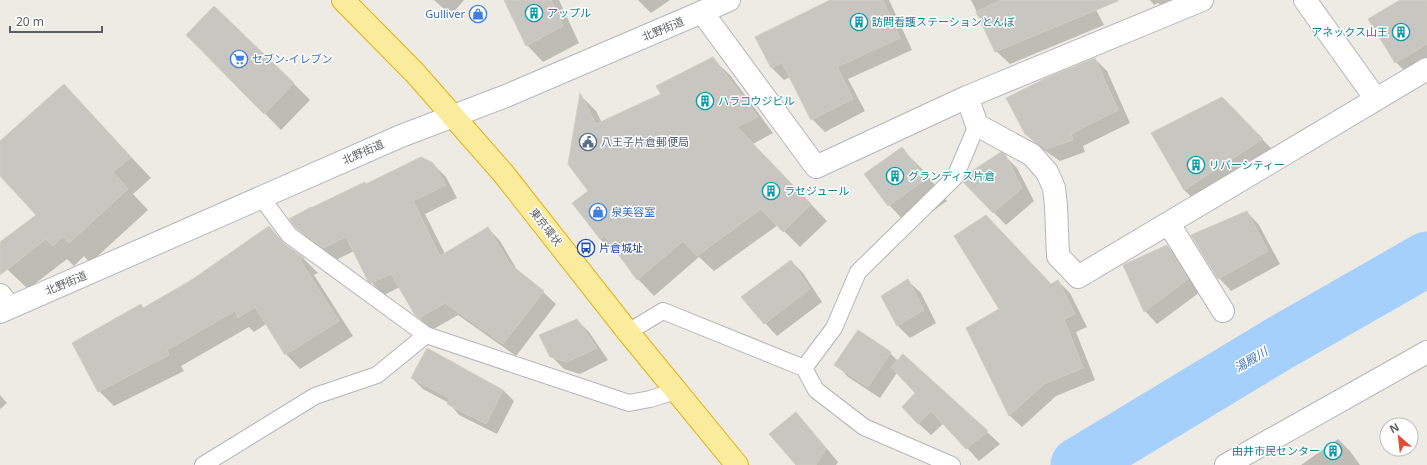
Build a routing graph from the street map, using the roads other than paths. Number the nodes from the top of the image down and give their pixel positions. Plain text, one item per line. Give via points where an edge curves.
1 (343, 0) edge
2 (729, 0) edge
3 (1202, 0) edge
4 (1306, 0) edge
5 (702, 12) junction
6 (1427, 69) edge
7 (967, 97) junction
8 (1376, 99) junction
9 (453, 115) junction
10 (977, 125) junction
11 (261, 197) junction
12 (1169, 224) junction
13 (3, 305) edge
14 (1223, 311) dead end
15 (628, 332) junction
16 (426, 335) junction
17 (1427, 352) edge
18 (804, 368) junction
19 (676, 391) junction
20 (203, 465) edge
21 (737, 465) edge
22 (952, 465) edge
23 (1226, 465) edge

1 - 9 highway, 東京環状
2 - 5 street, 北野街道
3 - 7 street
4 - 8 street
5 - 7 street via 816,167
5 - 9 street, 北野街道 via 506,96
6 - 8 street
7 - 10 street
8 - 12 street
9 - 11 street, 北野街道
9 - 15 highway, 東京環状 via 503,173
10 - 12 street via 1032,154 1048,172 1054,188 1058,256 1078,277
10 - 18 lane via 955,177 858,272 834,328
11 - 13 street, 北野街道
11 - 16 lane via 289,235
12 - 14 street
15 - 18 lane via 663,311
15 - 19 highway, 東京環状
16 - 19 lane via 629,403
16 - 20 lane via 377,375 315,396
17 - 23 street
18 - 22 lane via 816,390 864,427
19 - 21 highway, 東京環状

